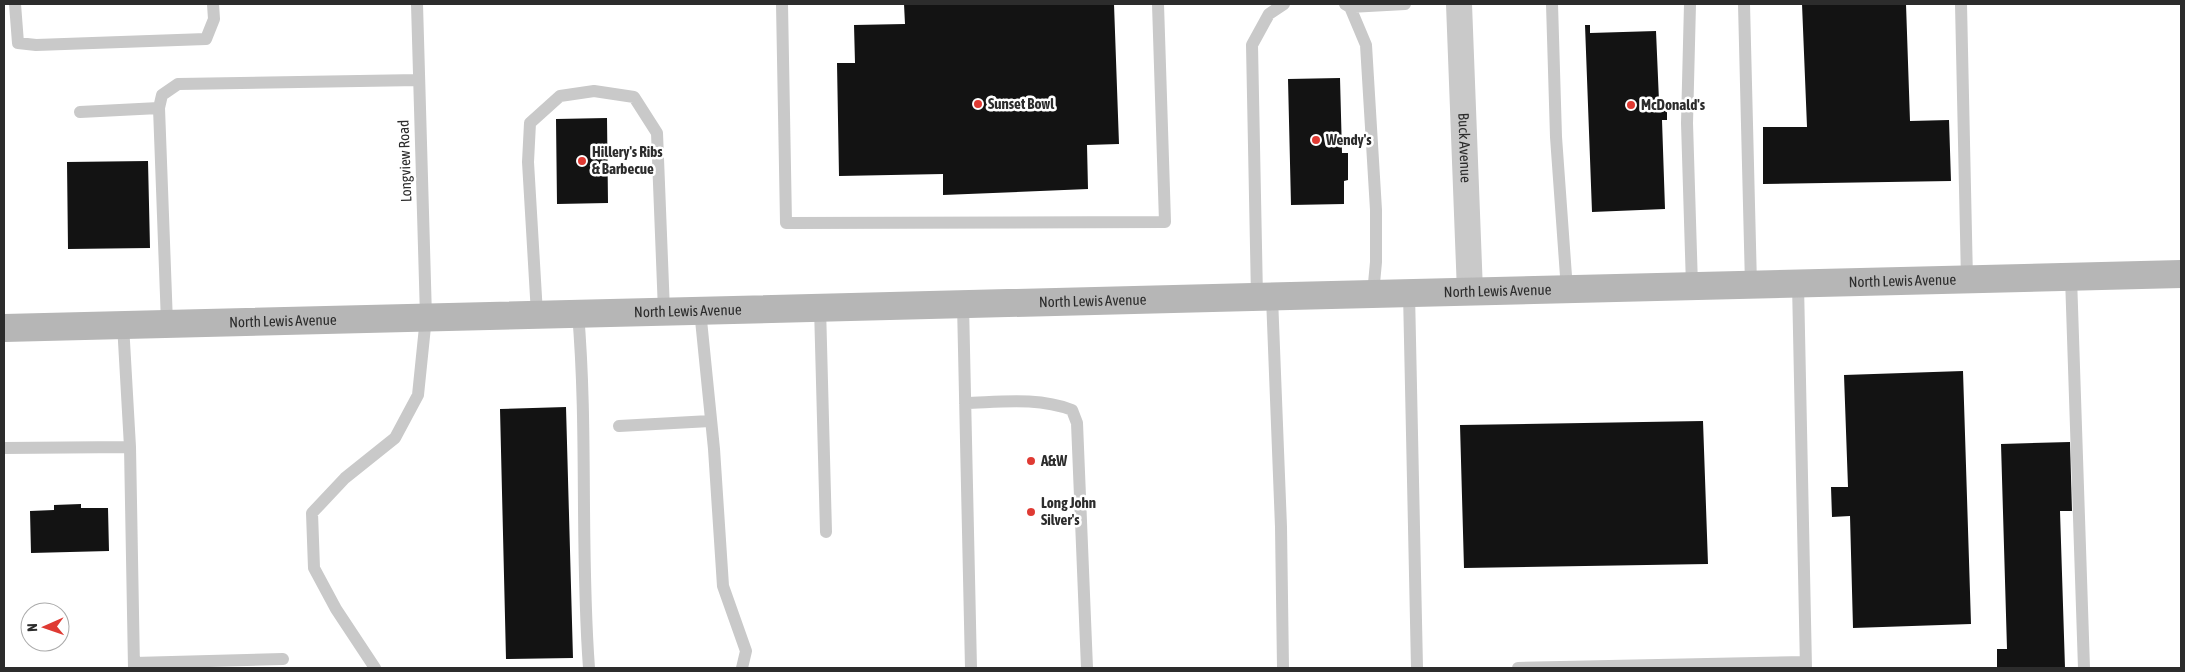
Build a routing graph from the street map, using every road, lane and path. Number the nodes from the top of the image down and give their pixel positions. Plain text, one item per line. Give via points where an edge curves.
1 (15, 4) edge
2 (213, 4) edge
3 (417, 4) edge
4 (782, 4) edge
5 (1158, 4) edge
6 (1284, 4) edge
7 (1405, 4) edge
8 (1459, 4) edge
9 (1552, 4) edge
10 (1690, 4) edge
11 (1744, 4) edge
12 (1962, 4) edge
13 (1348, 5) edge
14 (419, 80) junction
15 (159, 108) junction
16 (80, 112) dead end
17 (2181, 274) edge
18 (2071, 277) junction
19 (1967, 280) junction
20 (1798, 284) junction
21 (1751, 285) junction
22 (1692, 286) junction
23 (1567, 290) junction
24 (1470, 292) junction
25 (1409, 293) junction
26 (1373, 294) junction
27 (1264, 297) junction
28 (963, 304) junction
29 (820, 308) junction
30 (700, 310) junction
31 (664, 311) junction
32 (537, 314) junction
33 (578, 314) junction
34 (426, 317) junction
35 (167, 323) junction
36 (123, 324) junction
37 (4, 328) edge
38 (964, 403) junction
39 (710, 421) junction
40 (619, 426) dead end
41 (130, 447) junction
42 (4, 448) edge
43 (826, 532) dead end
44 (284, 659) dead end
45 (1806, 665) edge
46 (134, 666) edge
47 (1709, 666) edge
48 (1611, 667) edge
49 (376, 668) edge
50 (589, 668) edge
51 (742, 668) edge
52 (970, 668) edge
53 (1087, 668) edge
54 (1284, 668) edge
55 (1417, 668) edge
56 (1518, 668) edge
57 (2084, 668) edge

1 - 2 lane via 18,43 36,45 206,39 214,19
3 - 14 lane, Longview Road
4 - 5 lane via 786,223 875,223 1165,222
6 - 27 lane via 1269,14 1252,45
7 - 13 lane
8 - 24 street, Buck Avenue
9 - 23 lane via 1556,137
10 - 22 lane via 1688,133
11 - 21 lane
12 - 19 lane
13 - 26 lane via 1366,45 1376,210
14 - 15 lane via 178,84 162,96
14 - 34 lane, Longview Road
15 - 16 lane
15 - 35 lane
17 - 18 main road, North Lewis Avenue
18 - 19 main road, North Lewis Avenue
18 - 57 lane
19 - 20 main road, North Lewis Avenue
20 - 21 main road, North Lewis Avenue
20 - 45 lane
21 - 22 main road, North Lewis Avenue
22 - 23 main road, North Lewis Avenue
23 - 24 main road, North Lewis Avenue
24 - 25 main road, North Lewis Avenue
25 - 26 main road, North Lewis Avenue
25 - 55 lane
26 - 27 main road, North Lewis Avenue
27 - 28 main road, North Lewis Avenue
27 - 54 lane via 1281,527
28 - 29 main road, North Lewis Avenue
28 - 38 lane
29 - 30 main road, North Lewis Avenue
29 - 43 lane
30 - 31 main road, North Lewis Avenue
30 - 39 lane
31 - 32 lane via 657,133 634,97 594,91 560,96 530,123 528,162
31 - 33 main road, North Lewis Avenue
32 - 33 main road, North Lewis Avenue
32 - 34 main road, North Lewis Avenue
33 - 50 lane
34 - 35 main road, North Lewis Avenue
34 - 49 lane, Longview Road via 418,395 395,438 345,478 312,513 314,568 336,609
35 - 36 main road, North Lewis Avenue
36 - 37 main road, North Lewis Avenue
36 - 41 lane
38 - 52 lane
38 - 53 lane via 1027,401 1058,404 1072,410 1077,423
39 - 40 lane
39 - 51 lane via 723,586 746,651
41 - 42 lane
41 - 46 lane
44 - 46 lane
45 - 47 lane
47 - 48 lane
48 - 56 lane

